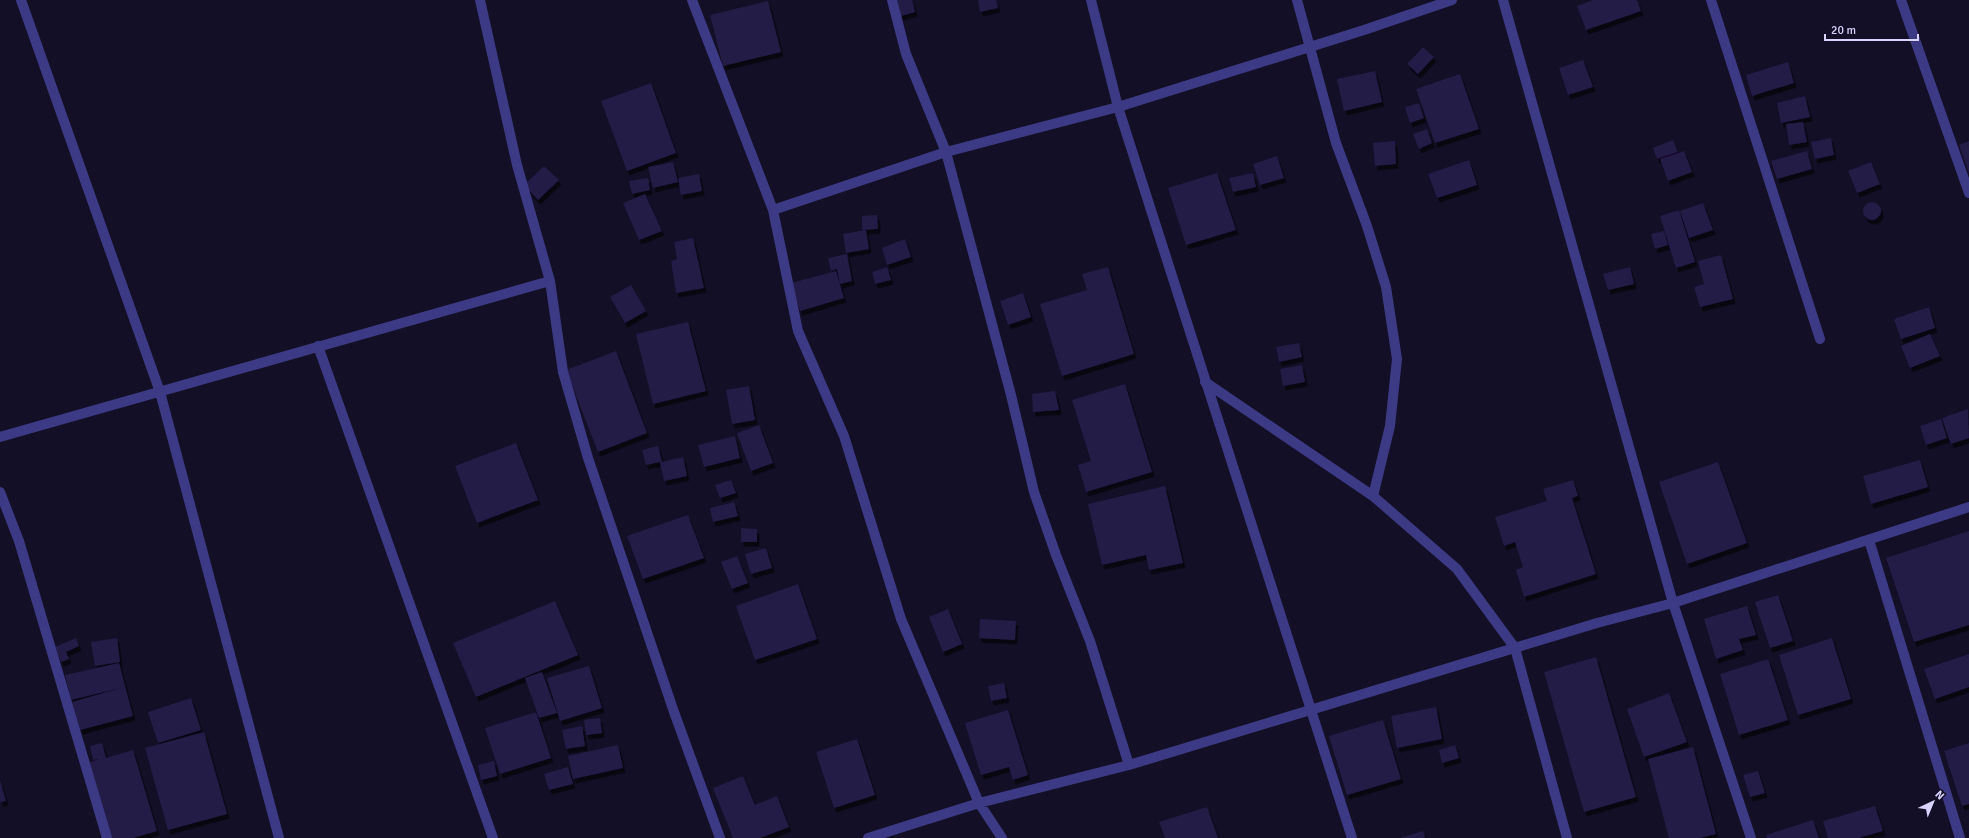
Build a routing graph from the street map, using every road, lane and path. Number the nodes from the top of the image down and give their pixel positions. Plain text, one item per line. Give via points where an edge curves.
1 (21, 0) edge
2 (480, 0) edge
3 (692, 0) edge
4 (892, 0) edge
5 (1091, 0) edge
6 (1297, 0) edge
7 (1452, 0) edge
8 (1503, 0) edge
9 (1711, 0) edge
10 (1901, 0) edge
11 (1309, 46) junction
12 (1118, 107) junction
13 (946, 152) junction
14 (1969, 193) edge
15 (773, 210) junction
16 (550, 280) junction
17 (1820, 339) dead end
18 (318, 346) junction
19 (1205, 382) junction
20 (160, 392) junction
21 (0, 437) edge
22 (0, 492) edge
23 (1373, 496) junction
24 (1969, 507) edge
25 (1869, 540) junction
26 (1673, 603) junction
27 (1515, 648) junction
28 (1310, 711) junction
29 (1129, 765) junction
30 (979, 803) junction
31 (107, 838) edge
32 (278, 838) edge
33 (493, 838) edge
34 (720, 838) edge
35 (868, 838) edge
36 (1002, 838) edge
37 (1352, 838) edge
38 (1567, 838) edge
39 (1751, 838) edge
40 (1960, 838) edge

1 - 20 street
2 - 16 street via 517,165
3 - 15 street
4 - 13 street via 906,54
5 - 12 street
6 - 11 street
7 - 11 street
8 - 26 street
9 - 17 street
10 - 14 street
11 - 12 street
11 - 23 street via 1336,142 1386,287 1397,359 1390,426
12 - 13 street
12 - 19 street
13 - 15 street
13 - 29 street via 1011,395 1034,492 1090,641
15 - 30 street via 798,331 844,436 901,619
16 - 18 street
16 - 34 street via 563,372 588,458 674,712
18 - 20 street
18 - 33 street
19 - 23 street
19 - 28 street
20 - 21 street
20 - 32 street
22 - 31 street via 19,541
23 - 27 street via 1457,569
24 - 25 street
25 - 26 street
25 - 40 street
26 - 27 street
26 - 39 street
27 - 28 street
27 - 38 street
28 - 29 street
28 - 37 street
29 - 30 street
30 - 35 street
30 - 36 street

